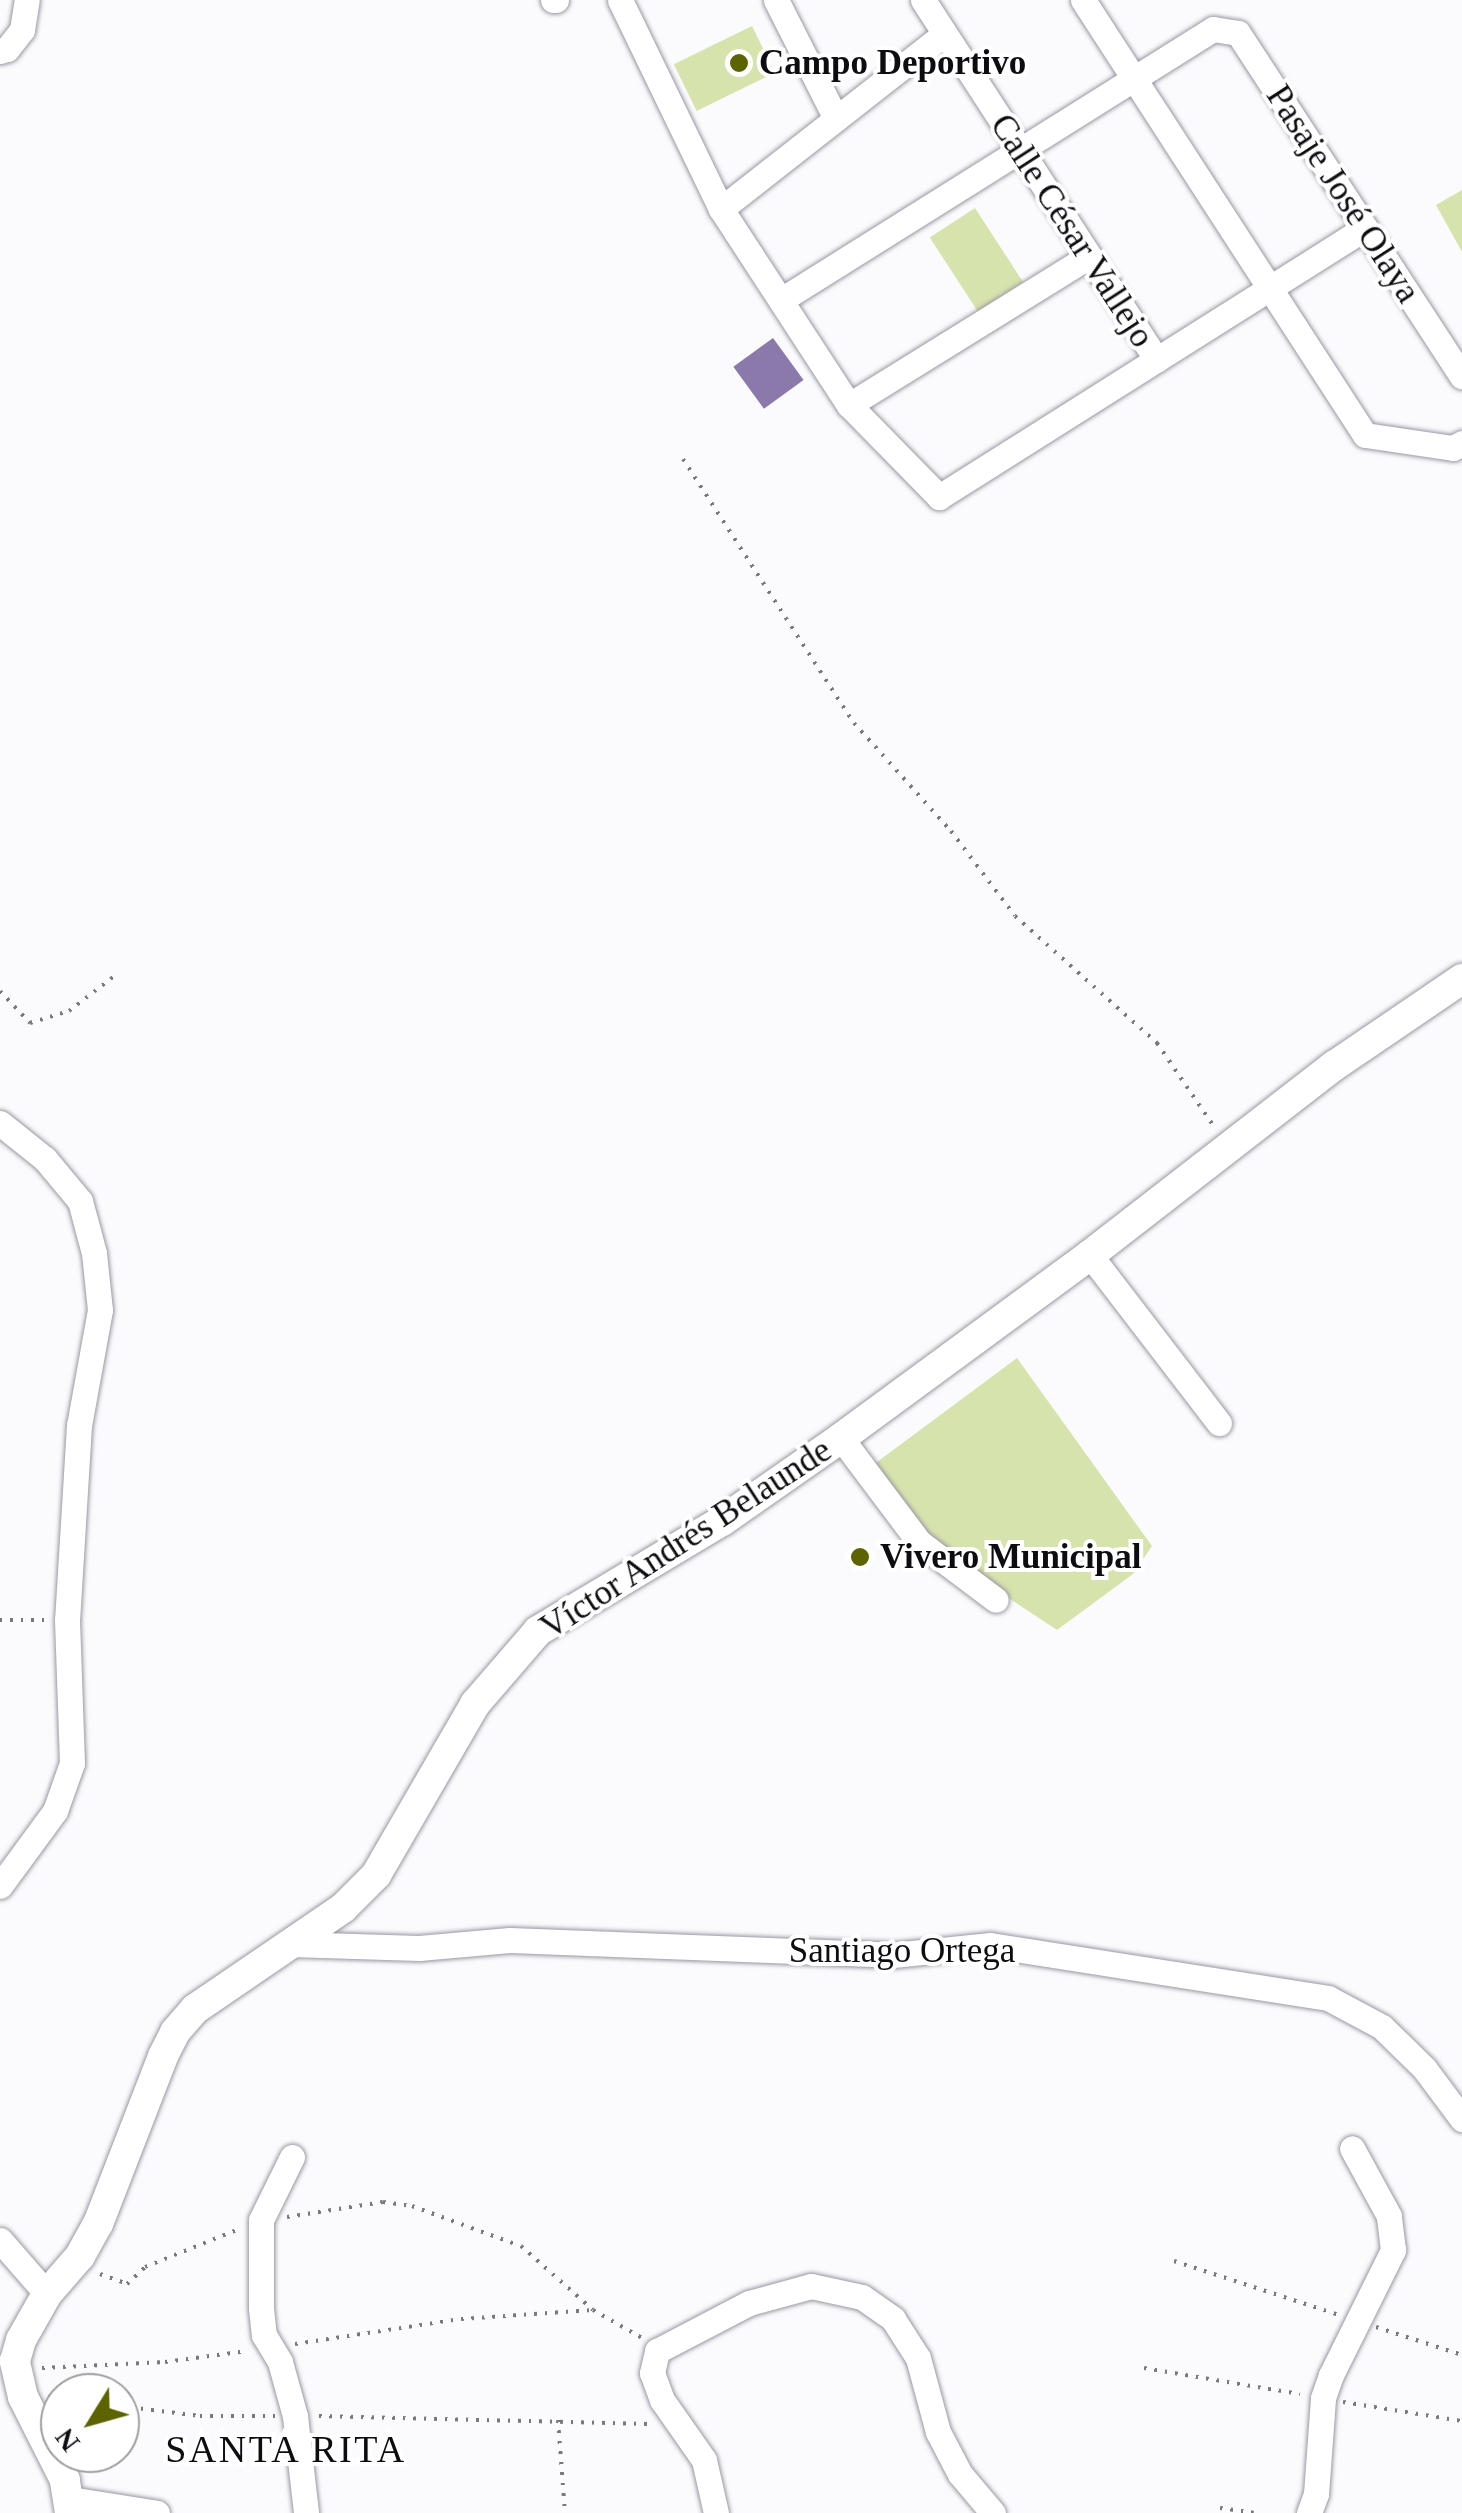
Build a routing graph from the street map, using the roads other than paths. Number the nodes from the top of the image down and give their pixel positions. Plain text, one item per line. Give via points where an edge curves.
1 (26, 0) edge
2 (620, 0) edge
3 (776, 0) edge
4 (922, 0) edge
5 (1083, 0) edge
6 (944, 35) junction
7 (0, 51) edge
8 (1134, 79) junction
9 (836, 119) junction
10 (1019, 150) junction
11 (721, 208) junction
12 (1365, 228) junction
13 (1089, 256) junction
14 (1270, 288) junction
15 (781, 300) junction
16 (1157, 360) junction
17 (1462, 376) edge
18 (849, 405) junction
19 (1462, 443) edge
20 (1462, 979) edge
21 (0, 1123) edge
22 (1090, 1255) junction
23 (1219, 1423) dead end
24 (841, 1438) junction
25 (996, 1600) dead end
26 (0, 1886) edge
27 (290, 1944) junction
28 (1462, 2119) edge
29 (1352, 2148) dead end
30 (292, 2158) dead end
31 (0, 2240) edge
32 (48, 2294) junction
33 (70, 2506) edge
34 (157, 2513) edge
35 (306, 2513) edge
36 (716, 2513) edge
37 (992, 2513) edge
38 (1309, 2513) edge

1 - 7 street via 22,30
2 - 11 street
3 - 9 street
4 - 6 street, Calle César Vallejo
5 - 8 street
6 - 9 street
6 - 10 street, Calle César Vallejo
8 - 10 street
8 - 12 street, Pasaje José Olaya via 1213,29 1238,34
8 - 14 street
9 - 11 street
10 - 13 street, Calle César Vallejo
10 - 15 street
11 - 15 street
12 - 14 street
12 - 17 street, Pasaje José Olaya
13 - 16 street, Calle César Vallejo
13 - 18 street
14 - 16 street
14 - 19 street via 1365,435 1453,448
15 - 18 street
16 - 18 street via 940,497
20 - 22 main road, Víctor Andrés Belaunde via 1334,1066
21 - 26 street via 45,1159 80,1201 100,1310 79,1425 67,1620 72,1763 55,1812
22 - 23 street
22 - 24 main road, Víctor Andrés Belaunde
24 - 25 street via 919,1542
24 - 27 main road, Víctor Andrés Belaunde via 722,1520 538,1631 475,1704 376,1875 343,1908
27 - 28 street, Santiago Ortega via 419,1948 510,1940 893,1955 990,1945 1328,1998 1382,2028 1424,2068
27 - 32 main road, Víctor Andrés Belaunde via 195,2009 174,2032 98,2224
29 - 38 street via 1389,2216 1393,2250 1323,2398
30 - 35 street via 261,2220 261,2308 295,2416
31 - 32 street
32 - 33 main road, Víctor Andrés Belaunde via 21,2340 16,2370
33 - 34 street
36 - 37 street via 704,2460 662,2400 652,2373 657,2351 749,2304 811,2286 862,2296 893,2319 918,2358 938,2432

